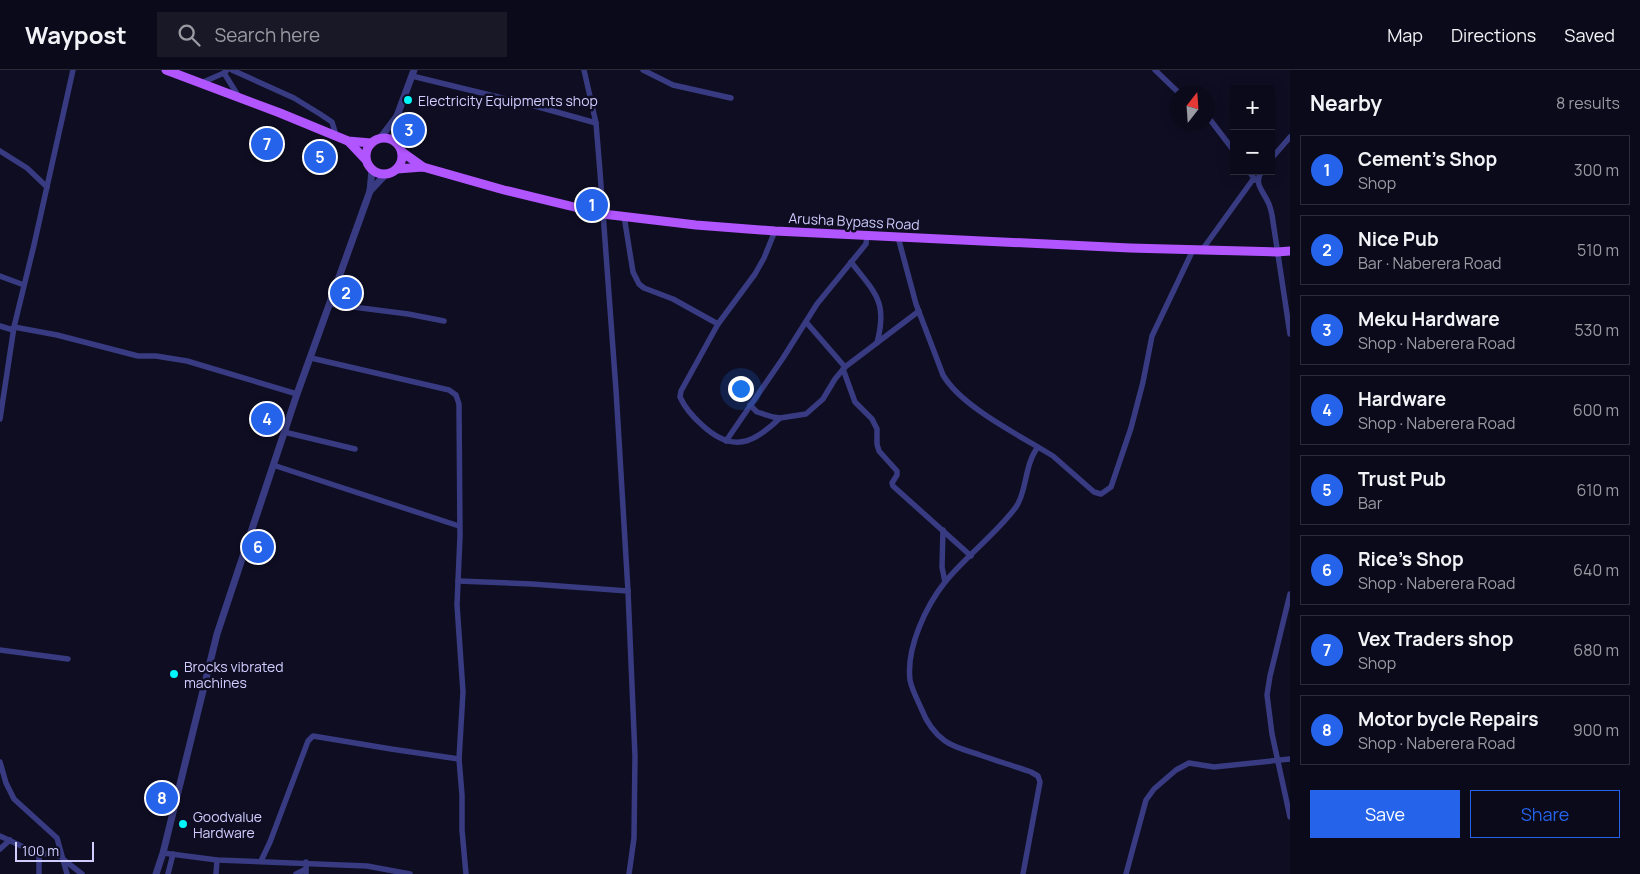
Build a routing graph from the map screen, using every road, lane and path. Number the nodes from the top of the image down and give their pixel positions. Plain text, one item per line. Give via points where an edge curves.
1 (72, 70) edge
2 (166, 70) edge
3 (232, 70) edge
4 (584, 70) edge
5 (643, 70) edge
6 (1155, 70) edge
7 (226, 72) edge
8 (413, 73) edge
9 (201, 83) junction
10 (1171, 85) edge
11 (239, 98) junction
12 (732, 98) dead end
13 (397, 116) junction
14 (596, 123) junction
15 (1215, 126) edge
16 (336, 135) junction
17 (381, 137) junction
18 (1290, 137) edge
19 (348, 141) junction
20 (397, 142) junction
21 (371, 143) junction
22 (1230, 146) edge
23 (0, 151) edge
24 (402, 152) junction
25 (1275, 154) edge
26 (366, 160) junction
27 (423, 167) junction
28 (397, 169) junction
29 (372, 170) junction
30 (386, 174) junction
31 (1252, 175) edge
32 (1259, 175) edge
33 (1256, 181) junction
34 (47, 187) junction
35 (370, 192) junction
36 (603, 214) junction
37 (624, 216) junction
38 (775, 231) junction
39 (867, 235) junction
40 (898, 237) junction
41 (1198, 250) junction
42 (1290, 251) edge
43 (1277, 252) junction
44 (851, 262) junction
45 (0, 276) edge
46 (24, 285) junction
47 (330, 304) junction
48 (919, 311) junction
49 (444, 321) dead end
50 (806, 322) junction
51 (718, 324) junction
52 (0, 326) edge
53 (14, 328) junction
54 (1290, 334) edge
55 (877, 343) junction
56 (311, 358) junction
57 (844, 368) junction
58 (297, 394) junction
59 (750, 405) junction
60 (780, 418) junction
61 (0, 419) edge
62 (284, 432) junction
63 (726, 441) junction
64 (1038, 447) junction
65 (355, 448) dead end
66 (273, 465) junction
67 (459, 526) junction
68 (943, 530) junction
69 (971, 556) junction
70 (458, 581) junction
71 (945, 582) junction
72 (628, 591) junction
73 (1290, 594) edge
74 (0, 650) edge
75 (68, 659) dead end
76 (460, 759) junction
77 (1277, 759) junction
78 (1290, 759) edge
79 (0, 762) edge
80 (1290, 817) edge
81 (0, 836) edge
82 (10, 840) junction
83 (0, 849) edge
84 (39, 853) junction
85 (162, 853) junction
86 (173, 854) junction
87 (62, 858) junction
88 (217, 860) junction
89 (261, 861) junction
90 (306, 868) edge
91 (39, 874) edge
92 (68, 874) edge
93 (82, 874) edge
94 (156, 874) edge
95 (168, 874) edge
96 (216, 874) edge
97 (296, 874) edge
98 (410, 874) edge
99 (466, 874) edge
100 (629, 874) edge
101 (1023, 874) edge
102 (1126, 874) edge

1 - 34 street
2 - 9 main road
3 - 16 street via 294,98 320,114 332,122
4 - 14 street
5 - 12 street via 673,85
6 - 10 street
7 - 9 street
7 - 11 street
8 - 13 street
8 - 14 street
9 - 11 main road
11 - 16 main road
13 - 17 street
13 - 20 street
14 - 36 street
15 - 22 street
16 - 19 main road
17 - 20 main road
17 - 21 main road
18 - 25 street
19 - 21 main road
19 - 26 main road
20 - 24 main road, Arusha Bypass Road
21 - 26 main road via 365,154
23 - 34 street via 27,168
24 - 27 main road, Arusha Bypass Road
24 - 28 main road
26 - 29 main road
27 - 28 main road, Arusha Bypass Road
27 - 36 main road, Arusha Bypass Road
28 - 30 main road, Arusha Bypass Road
29 - 30 main road
29 - 35 street
30 - 35 street
31 - 33 street
32 - 33 street
33 - 41 street
33 - 43 street via 1269,203
34 - 46 street
35 - 47 street
36 - 37 main road, Arusha Bypass Road
36 - 72 street
37 - 38 main road, Arusha Bypass Road
37 - 51 street via 633,272 639,284
38 - 39 main road, Arusha Bypass Road
38 - 51 street via 755,274
39 - 40 main road, Arusha Bypass Road
39 - 44 street via 866,244
40 - 41 main road, Arusha Bypass Road
40 - 48 street
41 - 43 main road, Arusha Bypass Road
41 - 64 street via 1152,336 1131,428 1111,487 1101,494 1094,492 1054,456
42 - 43 main road, Arusha Bypass Road
43 - 54 street
44 - 50 street
44 - 55 street via 880,304 881,325
45 - 46 street
46 - 53 street
47 - 49 street
47 - 56 street
48 - 55 street
48 - 64 street via 949,385
50 - 57 street
50 - 59 street
51 - 63 street via 680,397 698,422
52 - 53 street
53 - 58 street via 132,354 187,361
53 - 61 street
55 - 57 street
56 - 58 street
56 - 67 street via 449,390 456,395 459,404
57 - 60 street via 814,408 806,414
57 - 68 street via 855,402 877,429 879,451 897,471 892,484
58 - 62 street
59 - 60 street via 757,412
59 - 63 street
60 - 63 street via 755,438 743,442
62 - 65 street
62 - 66 street
64 - 69 street via 1030,462 1018,505
66 - 67 street
66 - 85 street via 217,634
67 - 70 street
68 - 69 street
68 - 71 street
69 - 71 street
70 - 72 street
70 - 76 street via 462,692
71 - 101 street via 916,632 910,666 912,686 924,716 935,733 946,742 1038,776 1040,782
72 - 100 street via 635,756 635,822
73 - 77 street via 1268,695
74 - 75 street
76 - 89 street via 313,736 308,741
76 - 99 street
77 - 78 street
77 - 80 street
77 - 102 street via 1214,767 1189,763 1176,770 1154,788 1146,800
79 - 87 street via 11,794 54,834 60,843
81 - 82 street
82 - 83 street
82 - 84 street
84 - 87 street
84 - 91 street
85 - 86 street
85 - 94 street
86 - 88 street
86 - 95 street
87 - 92 street
87 - 93 street
88 - 89 street
88 - 96 street
89 - 90 street
90 - 97 street
90 - 98 street via 367,866

